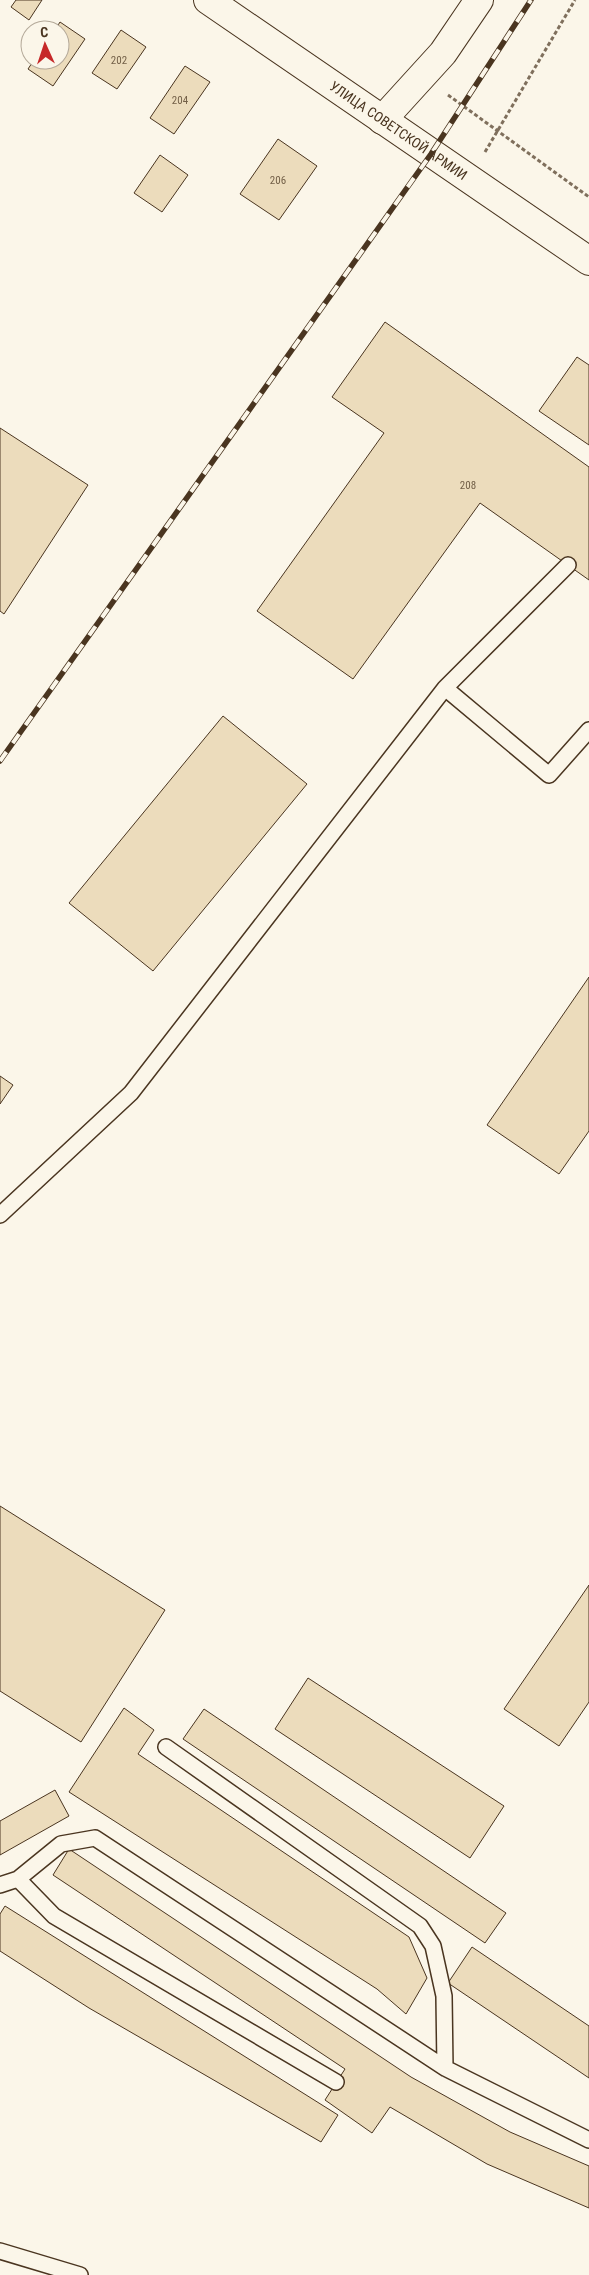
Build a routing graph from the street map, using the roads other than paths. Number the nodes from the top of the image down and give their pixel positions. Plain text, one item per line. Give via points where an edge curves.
1 (208, 0) edge
2 (479, 0) edge
3 (382, 120) junction
4 (589, 261) edge
5 (568, 565) dead end
6 (445, 688) junction
7 (589, 730) edge
8 (0, 1215) edge
9 (166, 1747) dead end
10 (18, 1879) junction
11 (0, 1885) edge
12 (445, 2068) junction
13 (336, 2082) dead end
14 (589, 2140) edge
15 (0, 2251) edge
16 (80, 2275) edge

1 - 3 main road, УЛИЦА СОВЕТСКОЙ АРМИИ
2 - 3 main road via 443,53
3 - 4 main road, УЛИЦА СОВЕТСКОЙ АРМИИ
5 - 6 lane
6 - 7 lane via 549,775
6 - 8 lane via 131,1093
9 - 12 lane via 420,1926 433,1946 444,1996
10 - 11 lane
10 - 12 lane via 61,1844 95,1838
10 - 13 lane via 54,1916
12 - 14 lane
15 - 16 lane

